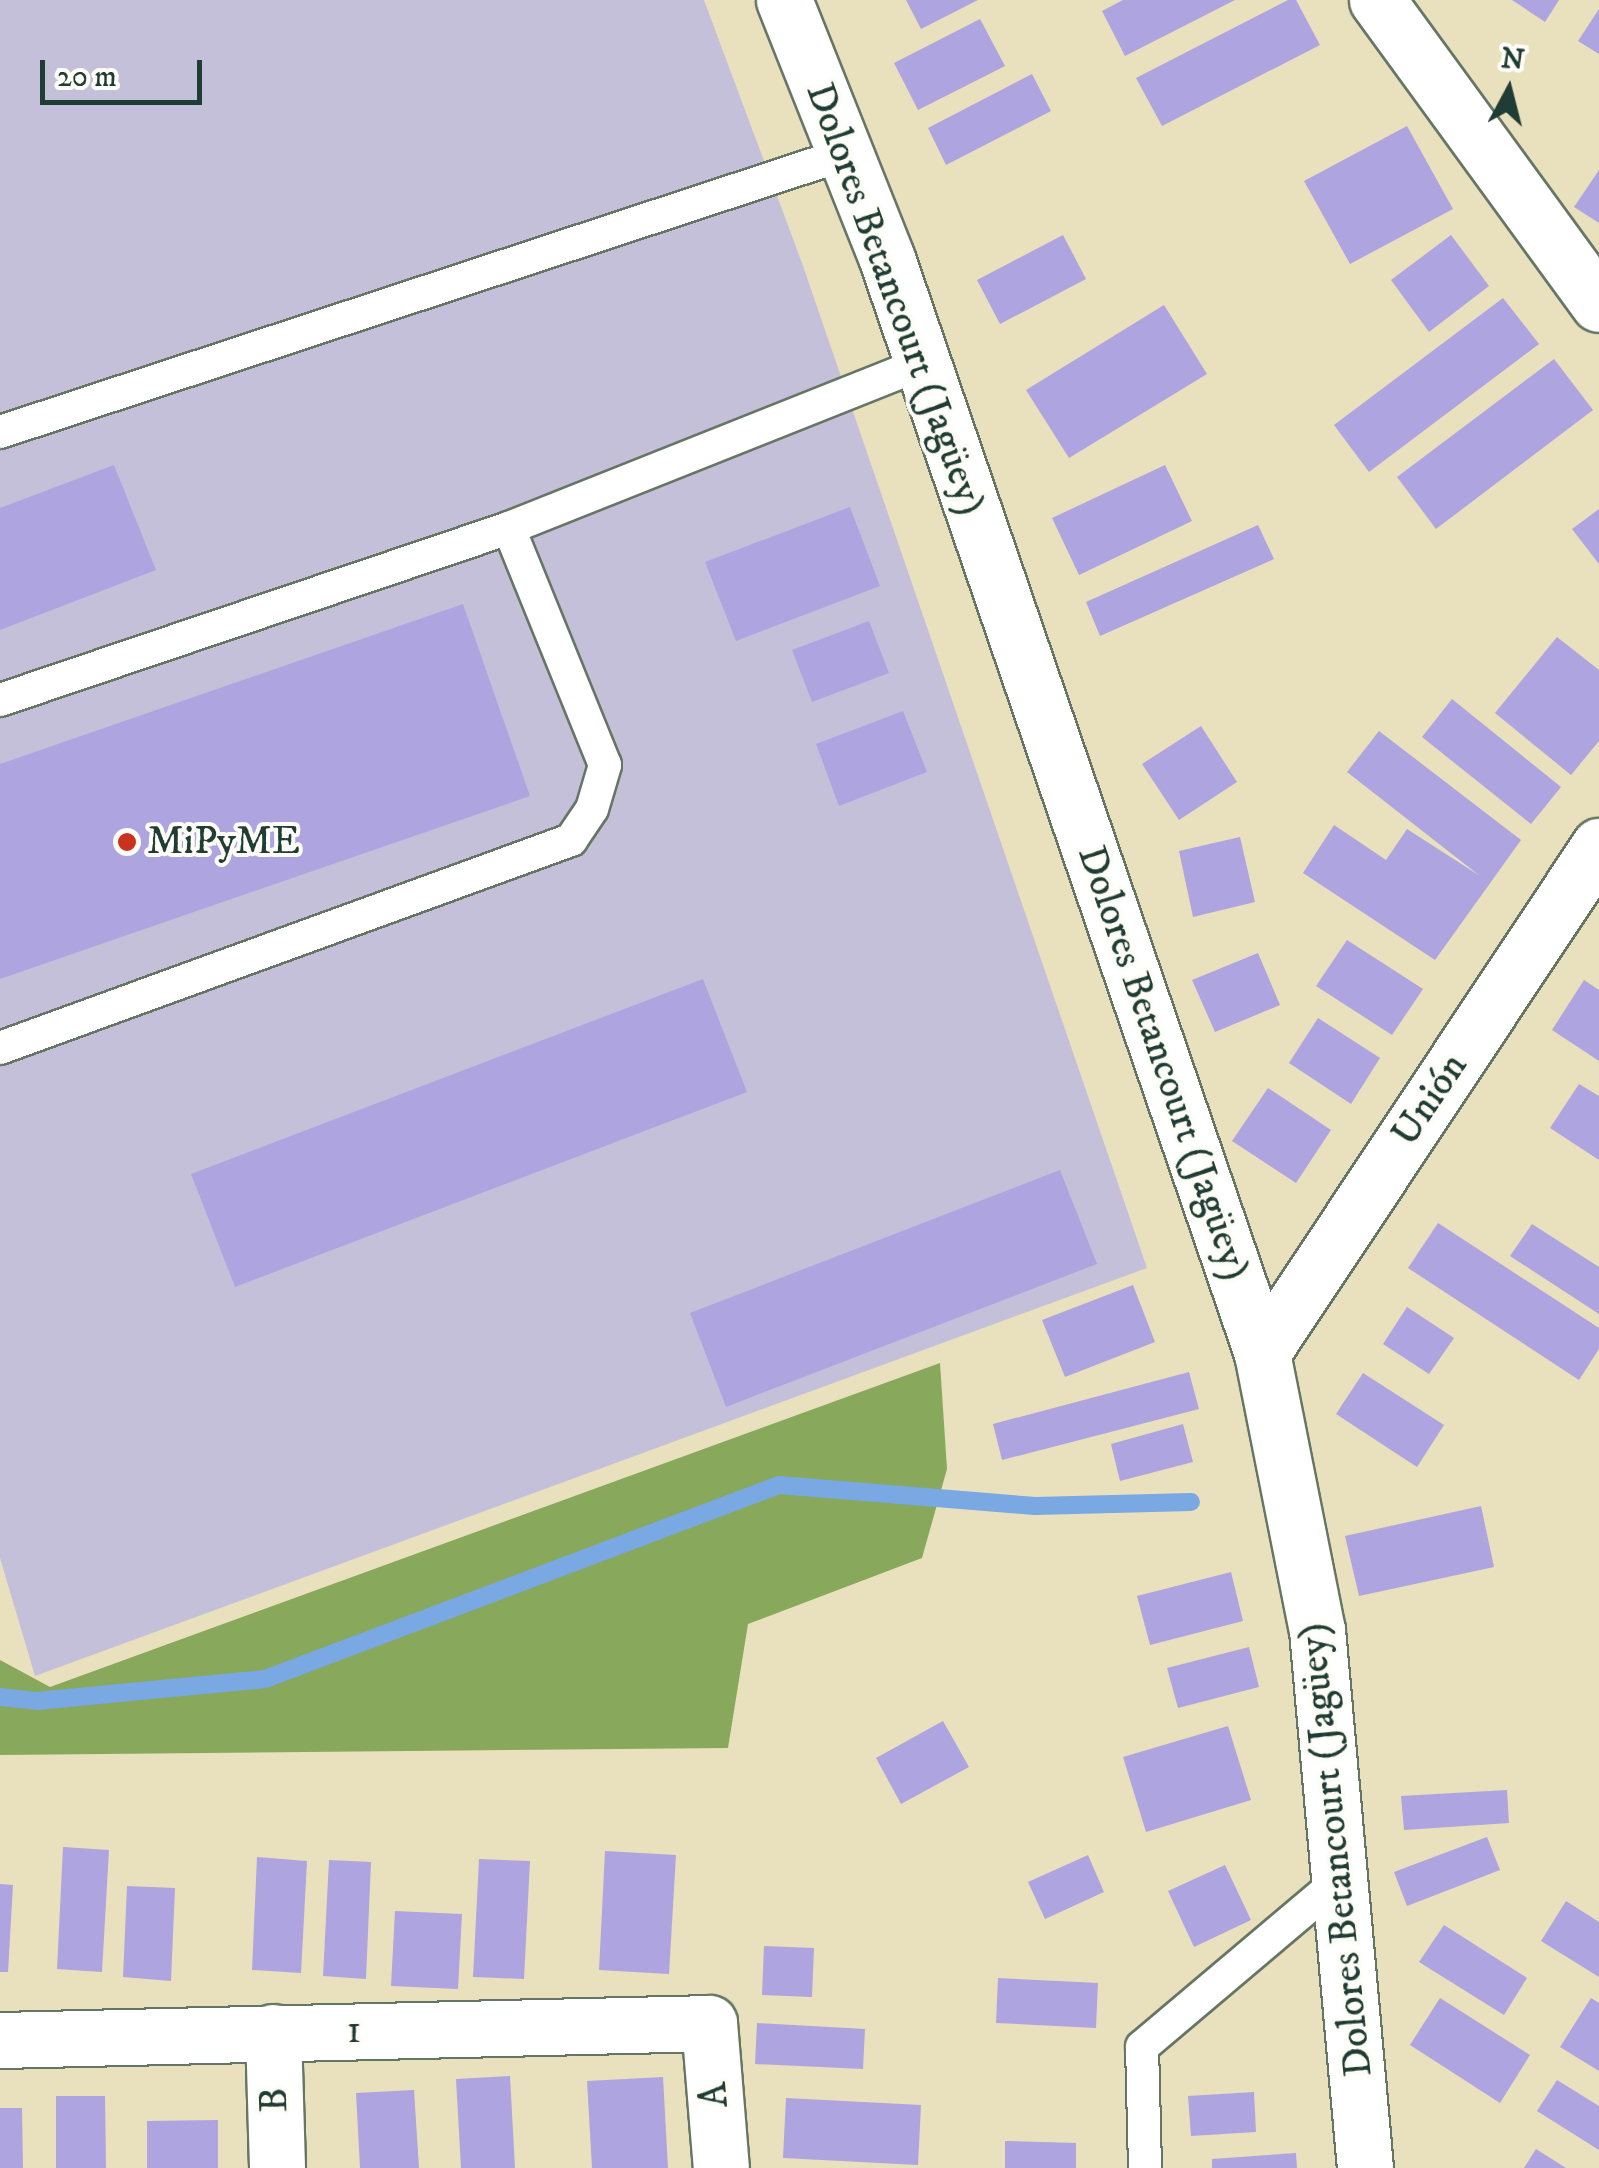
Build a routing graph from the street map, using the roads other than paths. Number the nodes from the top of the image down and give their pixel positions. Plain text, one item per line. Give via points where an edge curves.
1 (784, 0) edge
2 (1376, 0) edge
3 (842, 155) junction
4 (1599, 304) edge
5 (923, 364) junction
6 (0, 432) edge
7 (509, 528) junction
8 (0, 700) edge
9 (1599, 846) edge
10 (0, 1048) edge
11 (1262, 1353) junction
12 (1344, 1876) junction
13 (709, 2023) joint
14 (273, 2032) junction
15 (0, 2040) edge
16 (277, 2168) edge
17 (720, 2168) edge
18 (1146, 2168) edge
19 (1365, 2168) edge

1 - 3 street, Dolores Betancourt (Jagüey)
2 - 4 street
3 - 5 street, Dolores Betancourt (Jagüey)
3 - 6 lane
5 - 7 lane
5 - 11 street, Dolores Betancourt (Jagüey)
7 - 8 lane
7 - 10 lane via 605,765 592,809 571,840
9 - 11 street, Unión
11 - 12 street, Dolores Betancourt (Jagüey) via 1317,1630
12 - 18 lane via 1142,2047
12 - 19 street, Dolores Betancourt (Jagüey)
13 - 14 street, 1
13 - 17 street, A
14 - 15 street, 1
14 - 16 street, B

